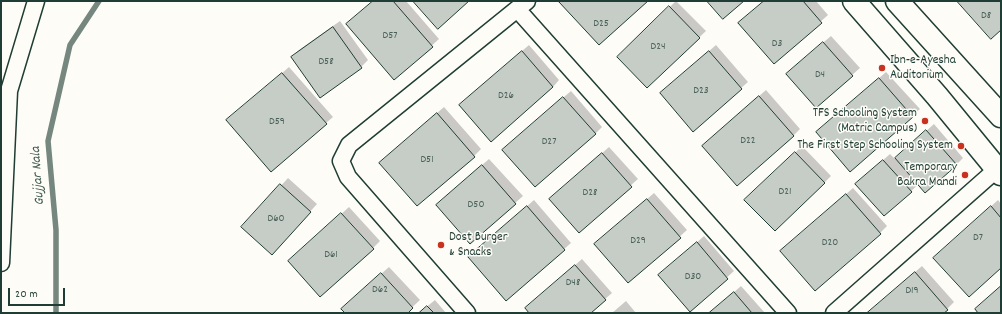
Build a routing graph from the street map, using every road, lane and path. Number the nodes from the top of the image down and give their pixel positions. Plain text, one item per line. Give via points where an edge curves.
1 (36, 1) edge
2 (854, 1) edge
3 (897, 1) edge
4 (522, 5) edge
5 (1001, 116) edge
6 (999, 172) edge
7 (1, 263) edge
8 (467, 313) edge
9 (788, 313) edge
10 (834, 313) edge

1 - 7 street via 9,91
2 - 6 main road
3 - 5 main road
4 - 8 street via 349,145 341,161 348,177
4 - 9 street
6 - 10 street

